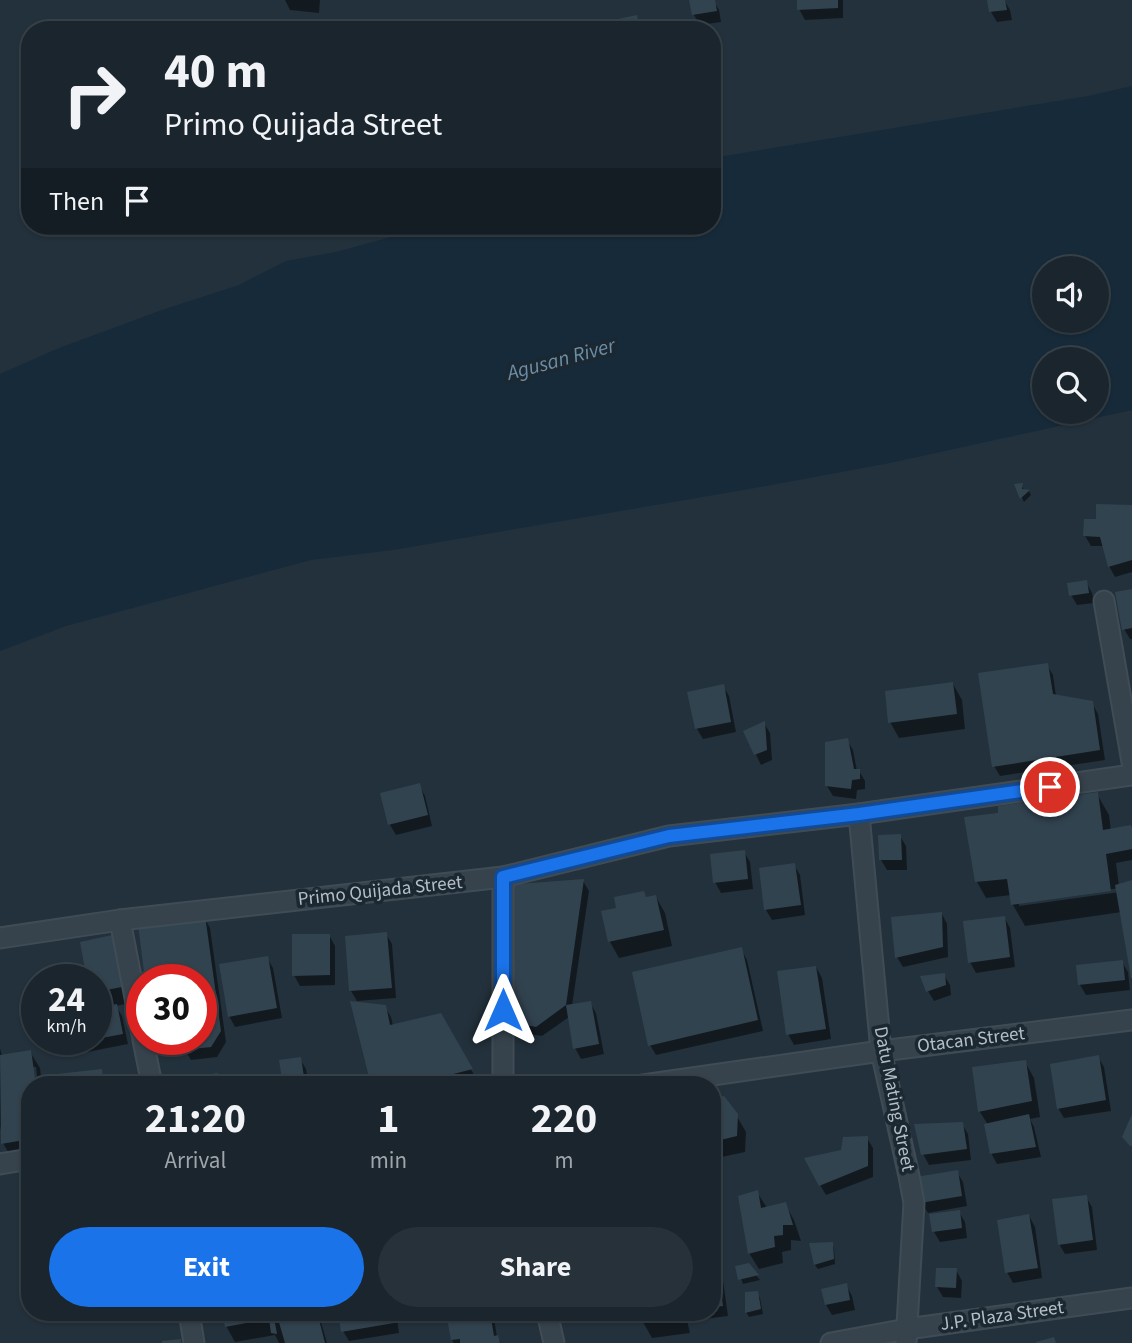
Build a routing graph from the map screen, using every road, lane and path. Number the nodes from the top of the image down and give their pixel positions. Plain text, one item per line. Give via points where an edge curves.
1 (1104, 601) dead end
2 (1132, 762) edge
3 (1132, 775) edge
4 (859, 814) junction
5 (503, 877) junction
6 (120, 920) junction
7 (0, 938) edge
8 (128, 964) edge
9 (1132, 1020) edge
10 (881, 1051) junction
11 (146, 1055) edge
12 (150, 1076) edge
13 (503, 1076) edge
14 (706, 1076) edge
15 (21, 1160) edge
16 (0, 1164) edge
17 (1132, 1298) edge
18 (190, 1321) edge
19 (549, 1321) edge
20 (906, 1336) edge
21 (194, 1343) edge
22 (554, 1343) edge
23 (831, 1343) edge

1 - 2 street
3 - 4 street, Primo Quijada Street
4 - 5 street, Primo Quijada Street via 669,836
4 - 10 street, Datu Mating Street
5 - 6 street, Primo Quijada Street
5 - 13 street
6 - 7 street, Primo Quijada Street
6 - 8 street
9 - 10 street, Otacan Street
10 - 14 street, Otacan Street
10 - 20 street, Datu Mating Street via 914,1203
11 - 12 street
15 - 16 street
17 - 20 street, J.P. Plaza Street
18 - 21 street
19 - 22 street
20 - 23 street, J.P. Plaza Street

